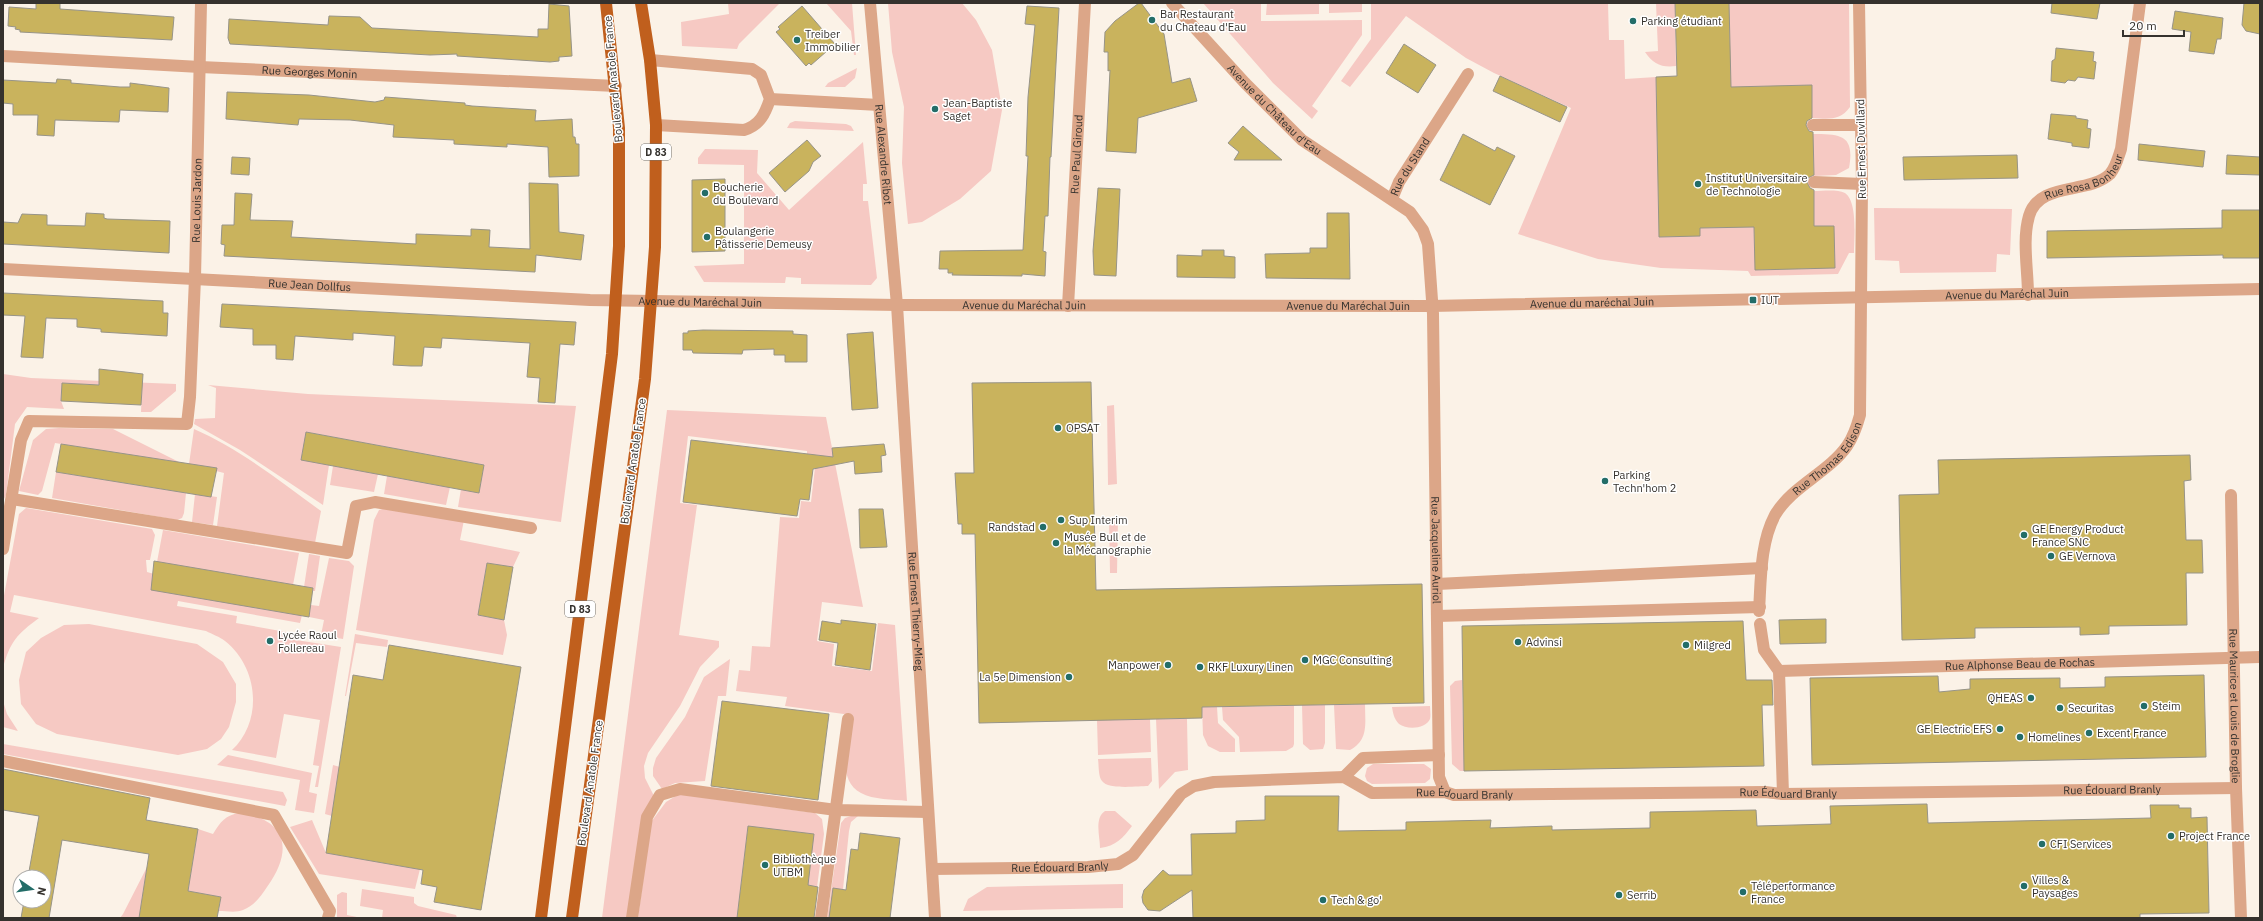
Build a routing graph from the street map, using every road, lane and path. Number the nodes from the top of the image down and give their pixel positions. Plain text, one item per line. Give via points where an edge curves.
1 (201, 3) edge
2 (606, 3) edge
3 (641, 3) edge
4 (870, 3) edge
5 (1085, 3) edge
6 (1172, 3) edge
7 (1860, 3) edge
8 (2140, 3) edge
9 (3, 56) edge
10 (650, 60) junction
11 (200, 68) junction
12 (1468, 74) dead end
13 (616, 86) junction
14 (770, 99) junction
15 (879, 106) junction
16 (656, 125) junction
17 (1812, 125) dead end
18 (1861, 125) junction
19 (1814, 182) dead end
20 (1862, 184) junction
21 (1392, 199) junction
22 (3, 269) edge
23 (195, 278) junction
24 (2260, 289) edge
25 (2028, 295) junction
26 (1861, 296) junction
27 (616, 300) junction
28 (1753, 300) joint
29 (652, 302) junction
30 (897, 305) junction
31 (1068, 306) junction
32 (1431, 306) junction
33 (2231, 495) dead end
34 (12, 499) junction
35 (532, 528) dead end
36 (3, 549) edge
37 (1762, 568) junction
38 (1437, 584) junction
39 (1437, 616) junction
40 (1760, 624) dead end
41 (2234, 657) junction
42 (2260, 657) edge
43 (1779, 671) junction
44 (848, 719) dead end
45 (1439, 755) junction
46 (3, 762) edge
47 (1344, 777) junction
48 (2236, 788) junction
49 (1445, 792) junction
50 (1783, 794) junction
51 (836, 810) junction
52 (928, 812) junction
53 (932, 869) junction
54 (328, 918) edge
55 (541, 918) edge
56 (572, 918) edge
57 (632, 918) edge
58 (821, 918) edge
59 (935, 918) edge
60 (2241, 918) edge

1 - 11 street, Rue Louis Jardon
2 - 13 main road, Boulevard Anatole France / D 83
3 - 10 main road, Boulevard Anatole France / D 83
4 - 15 street, Rue Alexandre Ribot
5 - 31 street, Rue Paul Giroud
6 - 21 street, Avenue du Château d'Eau via 1245,83 1302,140
7 - 18 street, Rue Ernest Duvillard
8 - 25 street, Rue Rosa Bonheur via 2117,164 2110,174 2091,184 2048,195 2030,214 2027,241
9 - 11 street, Rue Georges Monin
10 - 14 street via 752,69 761,75
10 - 16 main road, Boulevard Anatole France / D 83
11 - 13 street, Rue Georges Monin
11 - 23 street, Rue Louis Jardon
12 - 21 street, Rue du Stand
13 - 27 main road, Boulevard Anatole France / D 83 via 619,128
14 - 15 street
14 - 16 street via 765,114 754,127 744,130
15 - 30 street, Rue Alexandre Ribot
16 - 29 main road, Boulevard Anatole France / D 83
17 - 18 street
18 - 20 street, Rue Ernest Duvillard
19 - 20 street
20 - 26 street, Rue Ernest Duvillard
21 - 32 street, Rue du Stand via 1410,212 1424,230 1428,244
22 - 23 street, Rue Jean Dollfus
23 - 27 street, Rue Jean Dollfus
23 - 34 street, Rue Louis Jardon via 187,424 29,421 21,440
24 - 25 street, Avenue du Maréchal Juin
25 - 26 street, Avenue du Maréchal Juin
26 - 28 street, Avenue du Maréchal Juin
26 - 37 street, Rue Thomas Edison via 1860,415 1854,434 1846,447 1819,474 1793,493 1776,515 1767,533
27 - 29 street, Avenue du Maréchal Juin
27 - 55 main road, Boulevard Anatole France / D 83 via 612,362
28 - 32 street, Avenue du maréchal Juin
29 - 30 street, Avenue du Maréchal Juin
29 - 56 main road, Boulevard Anatole France / D 83 via 645,379
30 - 31 street, Avenue du Maréchal Juin
30 - 52 street, Rue Ernest Thierry-Mieg
31 - 32 street, Avenue du Maréchal Juin
32 - 38 street, Rue Jacqueline Auriol
33 - 41 street, Rue Maurice et Louis de Broglie
34 - 35 street via 347,553 356,506 375,502
34 - 36 street
37 - 38 street
37 - 39 street, Rue Thomas Edison via 1760,609
38 - 39 street, Rue Jacqueline Auriol
39 - 45 street, Rue Jacqueline Auriol
40 - 43 street via 1764,650
41 - 42 street, Rue Alphonse Beau de Rochas
41 - 43 street, Rue Alphonse Beau de Rochas
41 - 48 street, Rue Maurice et Louis de Broglie
43 - 50 street
44 - 51 street
45 - 47 street via 1363,758
45 - 49 street, Rue Jacqueline Auriol via 1439,777
46 - 54 street via 274,815 330,911
47 - 49 street, Rue Édouard Branly via 1372,793
47 - 53 street, Rue Édouard Branly via 1214,782 1194,786 1181,794 1133,856 1118,864 1088,867
48 - 50 street, Rue Édouard Branly
48 - 60 street, Rue Maurice et Louis de Broglie
49 - 50 street, Rue Édouard Branly via 1454,795 1757,792
51 - 52 street
51 - 57 street via 680,789 660,795 647,817
51 - 58 street
52 - 53 street, Rue Ernest Thierry-Mieg
53 - 59 street, Rue Ernest Thierry-Mieg

